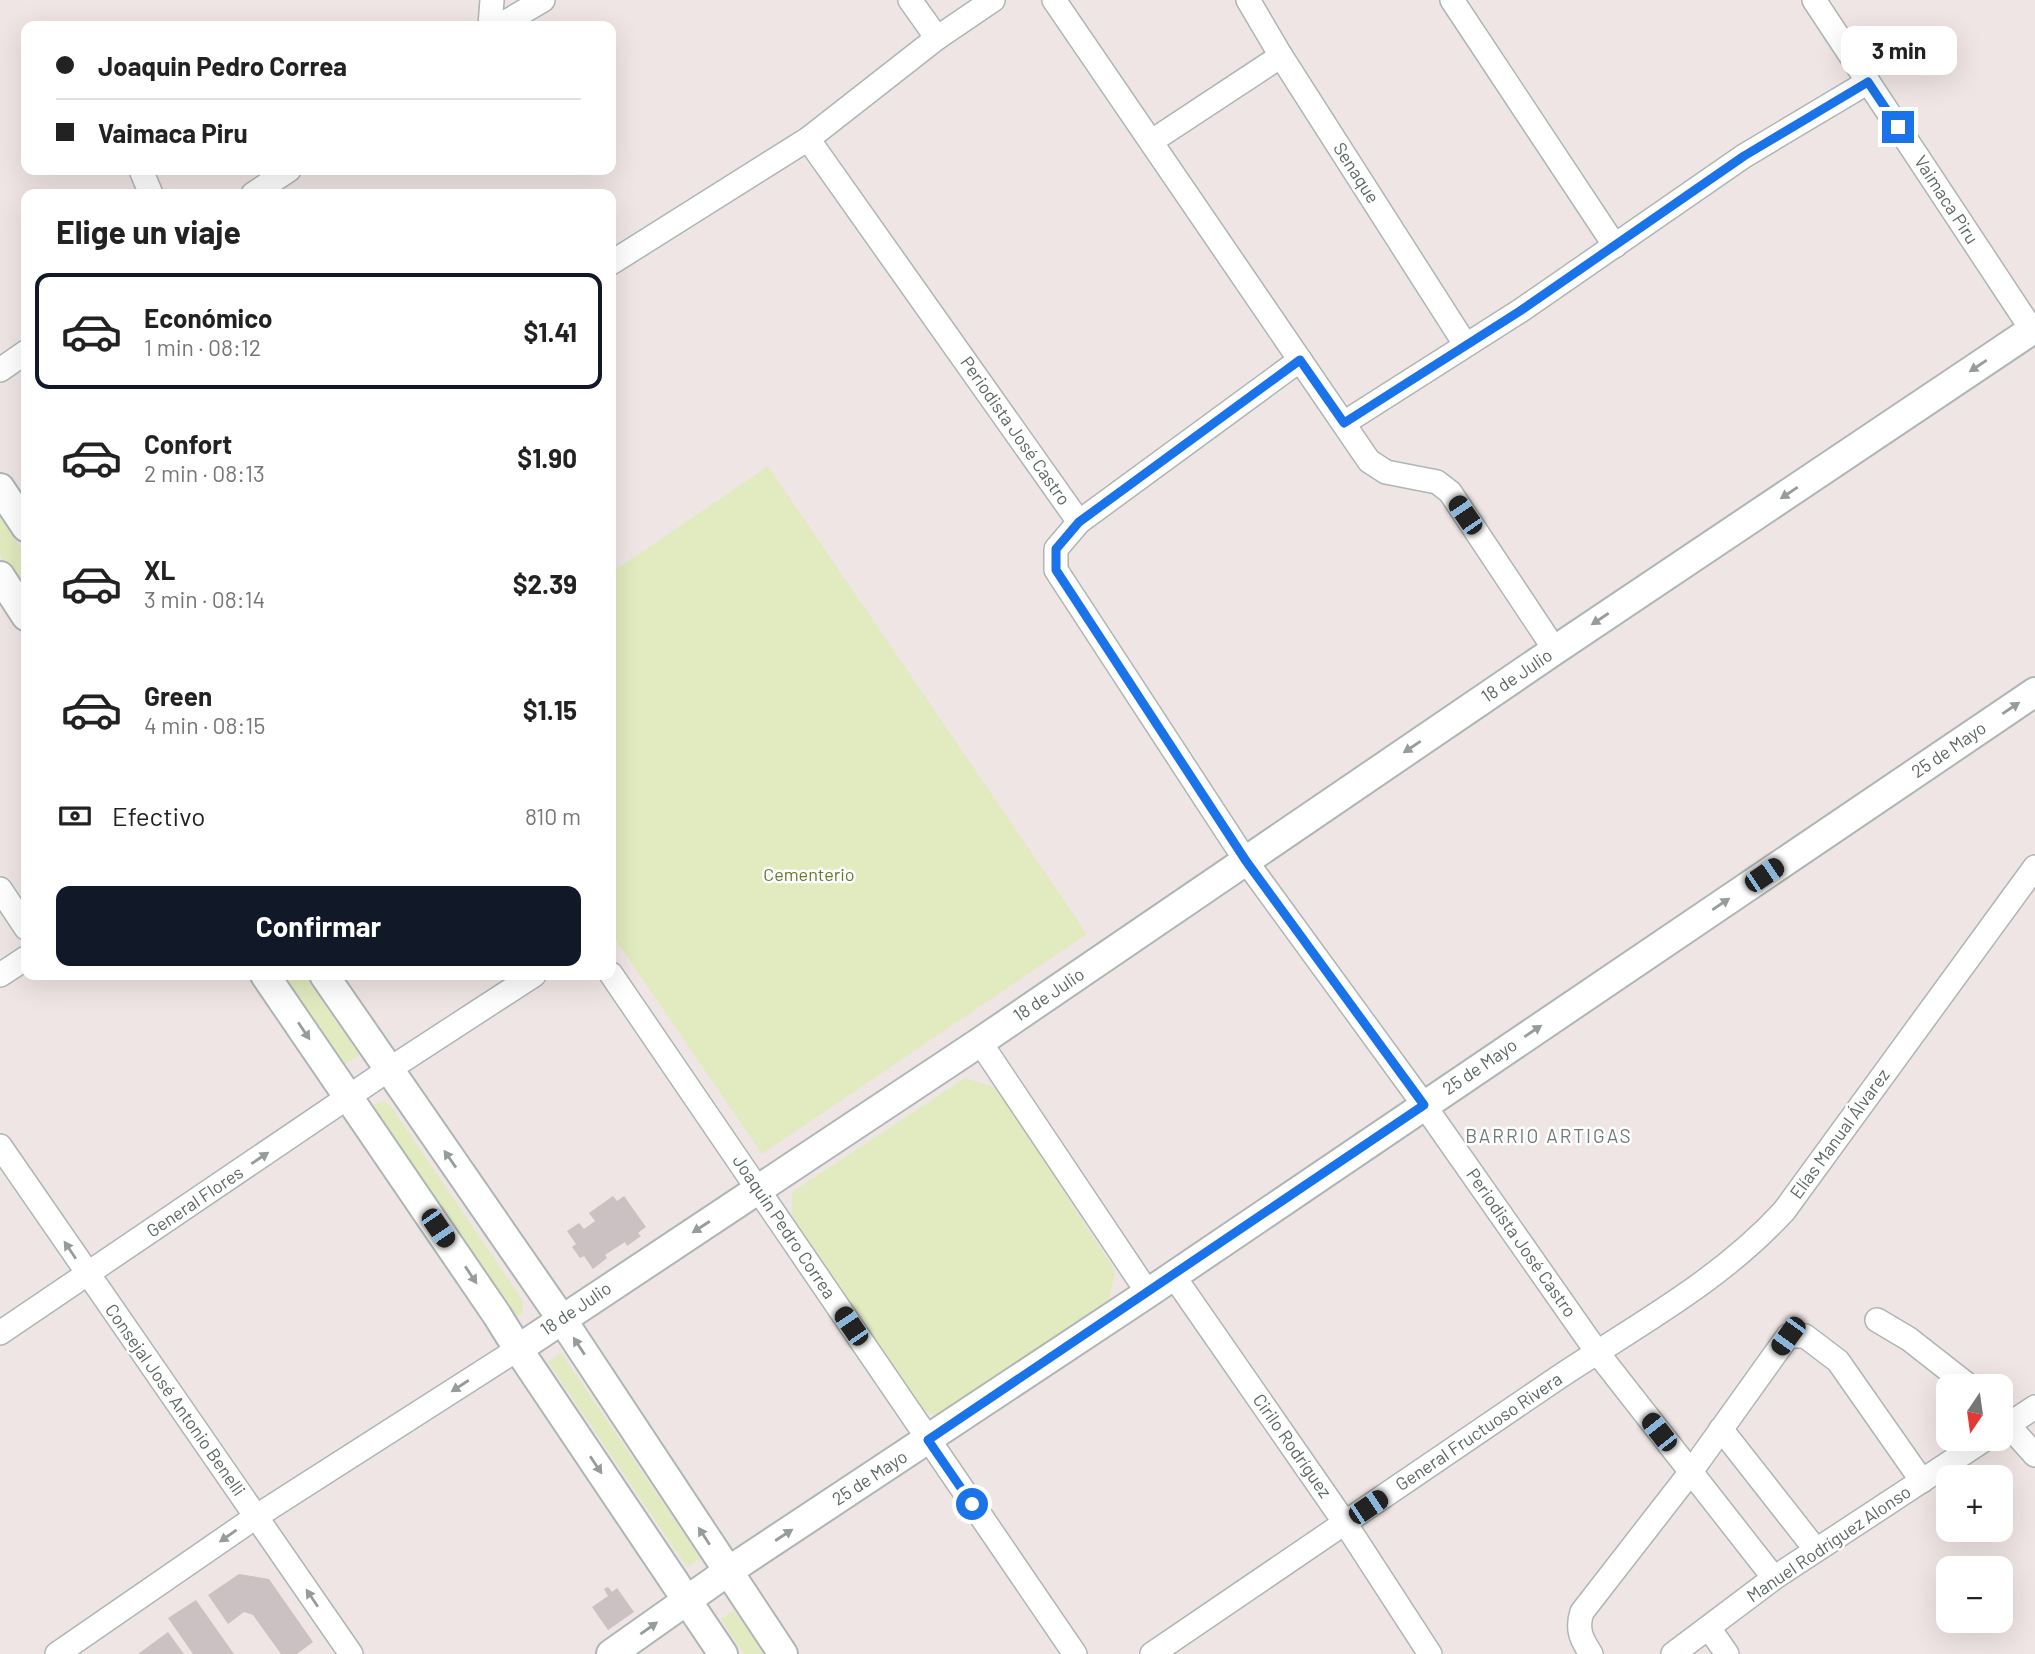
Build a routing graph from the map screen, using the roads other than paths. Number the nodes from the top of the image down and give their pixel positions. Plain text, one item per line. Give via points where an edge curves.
1 (492, 0) edge
2 (543, 0) edge
3 (911, 0) edge
4 (993, 0) edge
5 (1054, 0) edge
6 (1452, 0) edge
7 (1815, 0) edge
8 (1255, 3) edge
9 (490, 21) edge
10 (507, 21) edge
11 (937, 38) junction
12 (1280, 56) junction
13 (1868, 82) junction
14 (808, 139) junction
15 (1152, 141) junction
16 (282, 175) edge
17 (260, 189) edge
18 (1615, 246) junction
19 (616, 260) edge
20 (2033, 329) edge
21 (1465, 344) junction
22 (21, 355) edge
23 (1300, 360) junction
24 (0, 370) edge
25 (1344, 423) junction
26 (0, 488) edge
27 (21, 520) edge
28 (1079, 522) junction
29 (0, 576) edge
30 (21, 608) edge
31 (1555, 650) junction
32 (2035, 692) edge
33 (1246, 861) junction
34 (2035, 867) edge
35 (0, 889) edge
36 (21, 920) edge
37 (21, 961) edge
38 (0, 975) edge
39 (268, 980) edge
40 (327, 980) edge
41 (526, 980) edge
42 (615, 980) edge
43 (980, 1042) junction
44 (388, 1070) junction
45 (349, 1097) junction
46 (1424, 1105) junction
47 (0, 1146) edge
48 (758, 1190) junction
49 (87, 1275) junction
50 (1173, 1275) junction
51 (1148, 1293) junction
52 (561, 1318) junction
53 (1877, 1320) dead end
54 (0, 1333) edge
55 (517, 1349) junction
56 (1597, 1352) junction
57 (1954, 1374) edge
58 (2035, 1407) edge
59 (2013, 1418) edge
60 (1721, 1429) junction
61 (2013, 1433) edge
62 (928, 1440) junction
63 (1967, 1451) edge
64 (2035, 1455) edge
65 (1690, 1473) junction
66 (1922, 1481) junction
67 (257, 1516) junction
68 (1345, 1523) junction
69 (1816, 1550) junction
70 (727, 1573) junction
71 (1774, 1578) junction
72 (687, 1601) junction
73 (1709, 1628) junction
74 (57, 1654) edge
75 (351, 1654) edge
76 (611, 1654) edge
77 (723, 1654) edge
78 (783, 1654) edge
79 (1075, 1654) edge
80 (1152, 1654) edge
81 (1430, 1654) edge
82 (1591, 1654) edge
83 (1673, 1654) edge
84 (1727, 1654) edge

1 - 9 street
2 - 10 street
3 - 11 street
4 - 11 street
5 - 15 street
6 - 18 street
7 - 13 street, Vaimaca Piru
8 - 12 street, Senaque
11 - 14 street
12 - 15 street
12 - 21 street, Senaque
13 - 18 street via 1744,156
13 - 20 street, Vaimaca Piru
14 - 19 street
14 - 28 street, Periodista José Castro
15 - 23 street
16 - 17 street
18 - 21 street
20 -> 31 street, 18 de Julio
21 - 25 street
22 - 24 street
23 - 25 street
23 - 28 street
25 - 31 street via 1369,461 1386,472 1437,482 1450,492
26 - 27 street
28 - 33 street, Periodista José Castro via 1056,549 1056,570
29 - 30 street
31 -> 33 street, 18 de Julio
46 -> 32 street, 25 de Mayo
33 - 43 street, 18 de Julio
33 - 46 street, Periodista José Castro
34 - 56 street, Elías Manual Álvarez via 1759,1239 1685,1296
35 - 36 street
37 - 38 street
39 -> 45 street
40 - 44 street
41 - 44 street, General Flores
42 - 48 street, Joaquin Pedro Correa
43 - 48 street, 18 de Julio
43 - 51 street
44 - 45 street, General Flores
52 -> 44 street
49 -> 45 street, General Flores
45 -> 55 street
46 - 50 street, 25 de Mayo
46 - 56 street, Periodista José Castro
49 -> 47 street, Consejal José Antonio Benelli
48 -> 52 street, 18 de Julio
48 - 62 street, Joaquin Pedro Correa
49 - 54 street, General Flores
49 - 67 street, Consejal José Antonio Benelli
50 - 51 street, 25 de Mayo
50 - 68 street, Cirilo Rodríguez
51 - 62 street, 25 de Mayo
52 - 55 street, 18 de Julio
70 -> 52 street
53 - 57 street
55 -> 67 street, 18 de Julio
55 -> 72 street
56 - 65 street, Periodista José Castro
56 - 68 street, General Fructuoso Rivera
58 - 59 street
60 - 65 street
60 - 66 street via 1788,1336 1805,1336 1838,1361
60 - 69 street
61 - 64 street
70 -> 62 street, 25 de Mayo
62 - 79 street, Joaquin Pedro Correa
63 - 66 street, Manuel Rodríguez Alonso
65 - 71 street, Periodista José Castro
65 - 82 street via 1582,1612 1579,1629
66 - 69 street, Manuel Rodríguez Alonso
67 -> 74 street, 18 de Julio
75 -> 67 street, Consejal José Antonio Benelli
68 - 80 street, General Fructuoso Rivera
68 - 81 street, Cirilo Rodríguez
69 - 71 street, Manuel Rodríguez Alonso
70 - 72 street, 25 de Mayo
70 - 78 street
71 - 73 street, Manuel Rodríguez Alonso
76 -> 72 street, 25 de Mayo
72 - 77 street
73 - 83 street, Manuel Rodríguez Alonso
73 - 84 street

